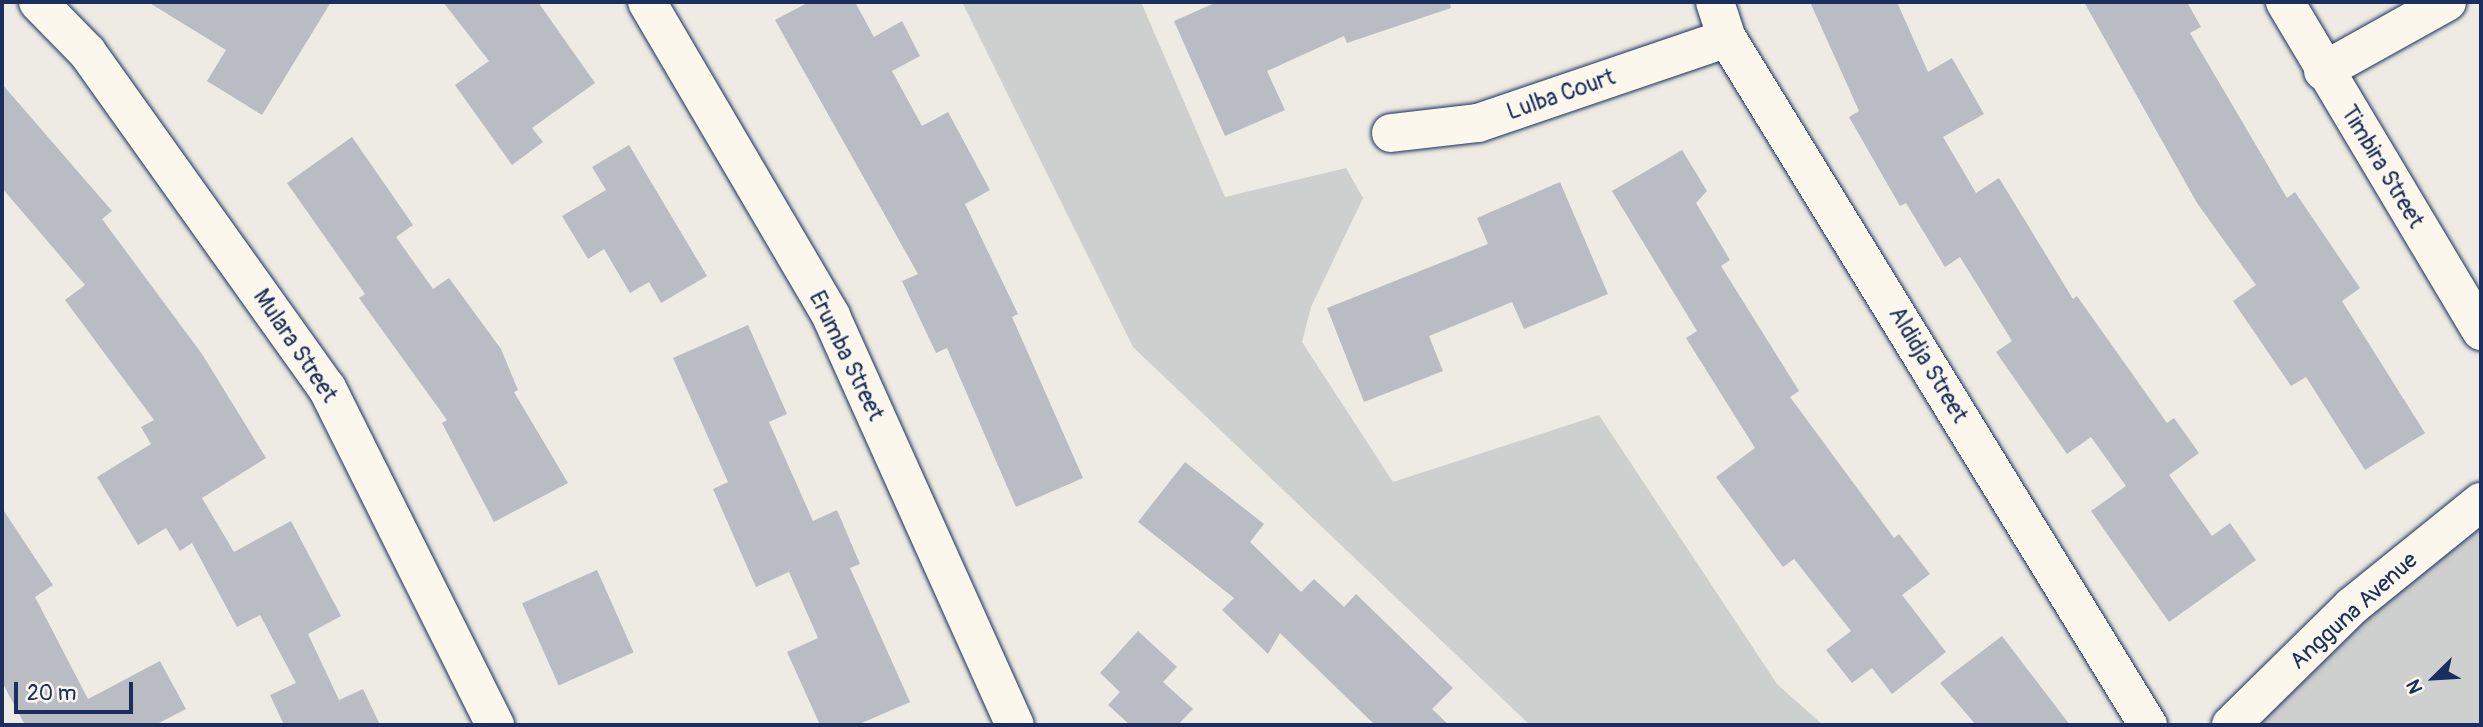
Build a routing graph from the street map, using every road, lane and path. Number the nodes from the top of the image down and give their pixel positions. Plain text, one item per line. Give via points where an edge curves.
1 (38, 2) edge
2 (647, 2) edge
3 (1715, 2) edge
4 (2284, 2) edge
5 (2447, 2) edge
6 (1727, 38) junction
7 (2323, 71) junction
8 (1391, 133) dead end
9 (2481, 331) edge
10 (2481, 502) edge
11 (495, 725) edge
12 (1015, 725) edge
13 (2148, 725) edge
14 (2231, 725) edge

1 - 11 street, Mulara Street via 87,52 327,388
2 - 12 street, Erumba Street via 831,316
3 - 6 street, Aldidja Street
4 - 7 street, Timbira Street
5 - 7 street
6 - 8 street, Lulba Court via 1478,123
6 - 13 street, Aldidja Street
7 - 9 street, Timbira Street
10 - 14 street, Angguna Avenue via 2352,606

